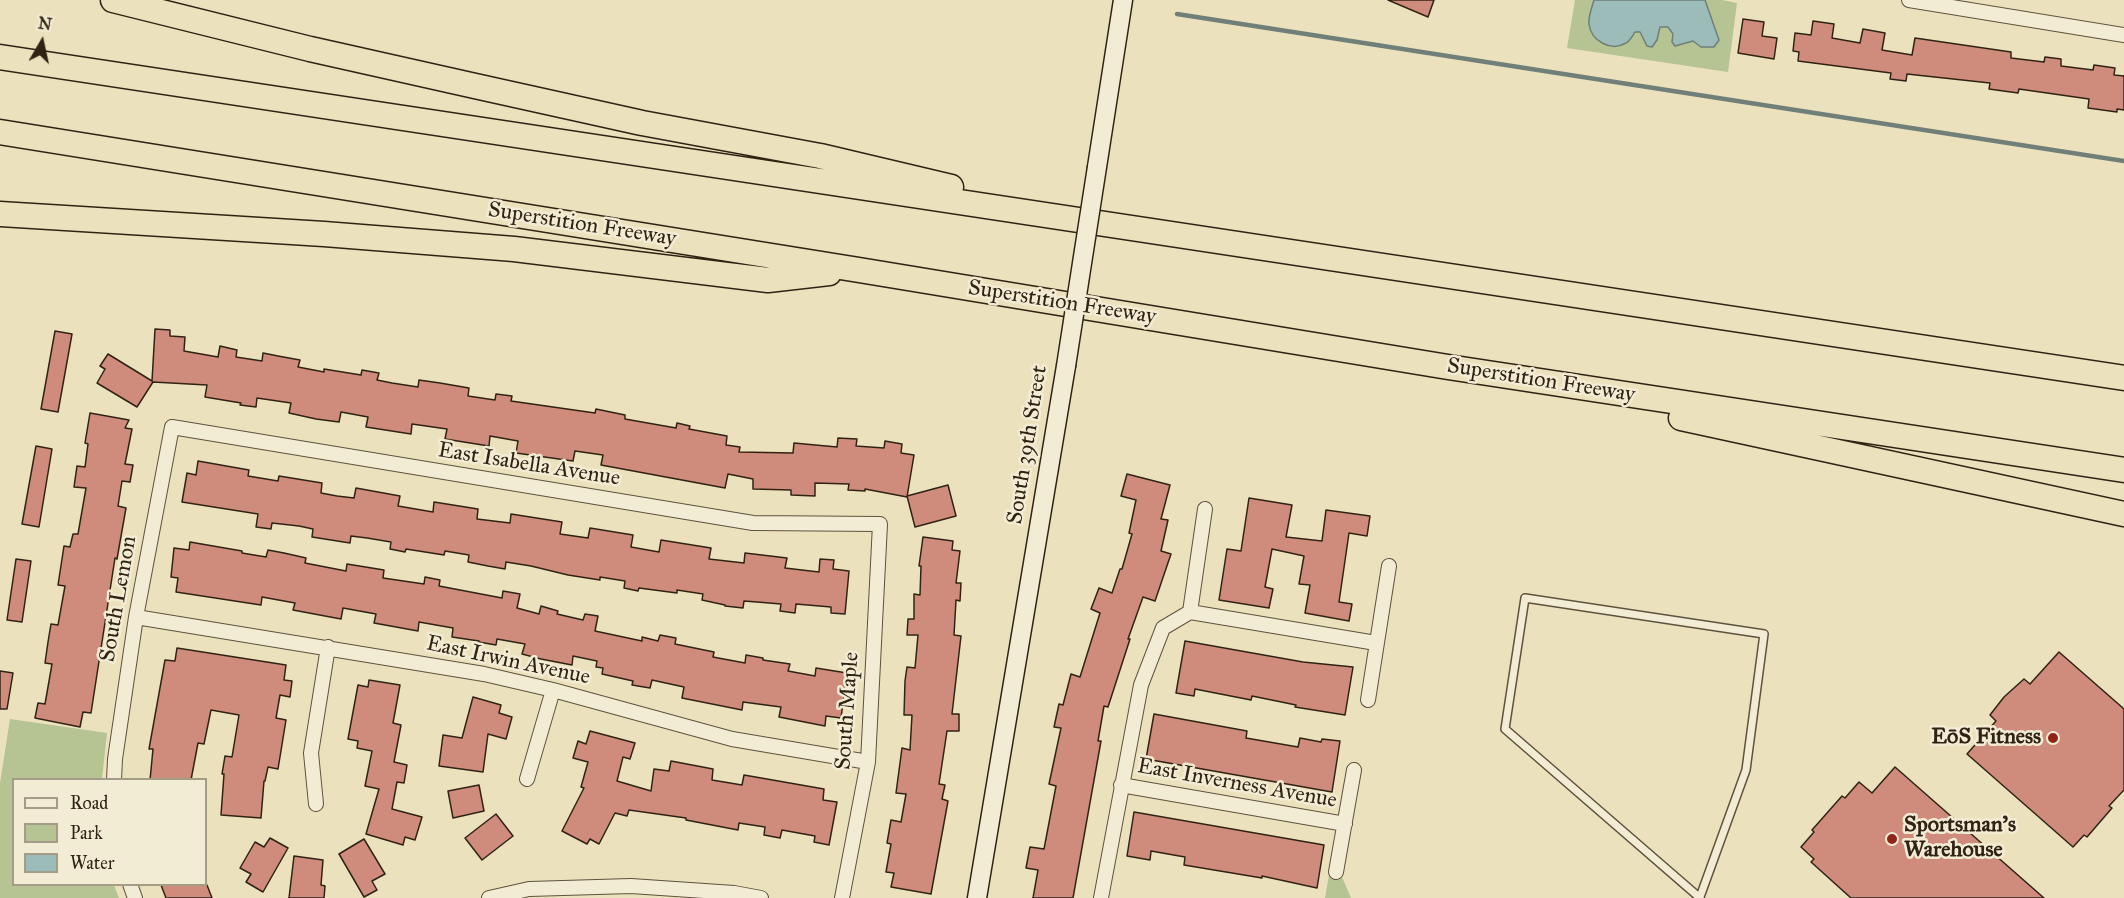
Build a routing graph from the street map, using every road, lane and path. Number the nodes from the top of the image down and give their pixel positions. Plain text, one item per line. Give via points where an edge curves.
1 (113, 0) edge
2 (1123, 0) edge
3 (1909, 0) edge
4 (2124, 35) edge
5 (0, 57) edge
6 (0, 132) edge
7 (0, 214) edge
8 (1125, 228) junction
9 (859, 270) junction
10 (2124, 361) edge
11 (2052, 366) junction
12 (2124, 378) edge
13 (1514, 379) junction
14 (172, 427) joint
15 (2124, 470) edge
16 (1205, 509) dead end
17 (2124, 514) edge
18 (880, 524) joint
19 (1389, 566) dead end
20 (1190, 612) junction
21 (136, 616) junction
22 (1376, 643) junction
23 (328, 647) junction
24 (553, 690) junction
25 (1368, 700) dead end
26 (868, 762) junction
27 (1354, 770) dead end
28 (114, 778) edge
29 (527, 779) dead end
30 (1121, 785) junction
31 (316, 804) dead end
32 (1345, 824) junction
33 (1336, 872) dead end
34 (1700, 897) edge
35 (489, 898) edge
36 (761, 898) edge
37 (842, 898) edge
38 (977, 898) edge
39 (1101, 898) edge

1 - 8 highway via 310,49 642,123 820,156
2 - 38 street, South 39th Street, bridge
3 - 4 street
5 - 8 highway
6 - 9 highway, Superstition Freeway
7 - 9 highway via 514,249 768,280
8 - 11 highway
9 - 13 highway, Superstition Freeway
10 - 11 highway
11 - 12 highway
13 - 15 highway, Superstition Freeway
13 - 17 highway
14 - 18 street, East Isabella Avenue via 753,524
14 - 21 street, South Lemon
16 - 20 street
18 - 26 street, South Maple
19 - 22 street
20 - 22 street
20 - 30 street, East Inverness Avenue via 1163,628 1141,685
21 - 23 street, East Irwin Avenue
21 - 28 street, South Lemon
22 - 25 street
23 - 24 street, East Irwin Avenue
23 - 31 street via 311,753
24 - 26 street, East Irwin Avenue via 732,739
24 - 29 street
26 - 37 street, South Maple
27 - 32 street, East Inverness Avenue
30 - 32 street, East Inverness Avenue
30 - 39 street, East Inverness Avenue
32 - 33 street, East Inverness Avenue
34 - 34 lane via 1746,770 1764,634 1525,598 1504,729
35 - 36 street via 529,889 631,886

